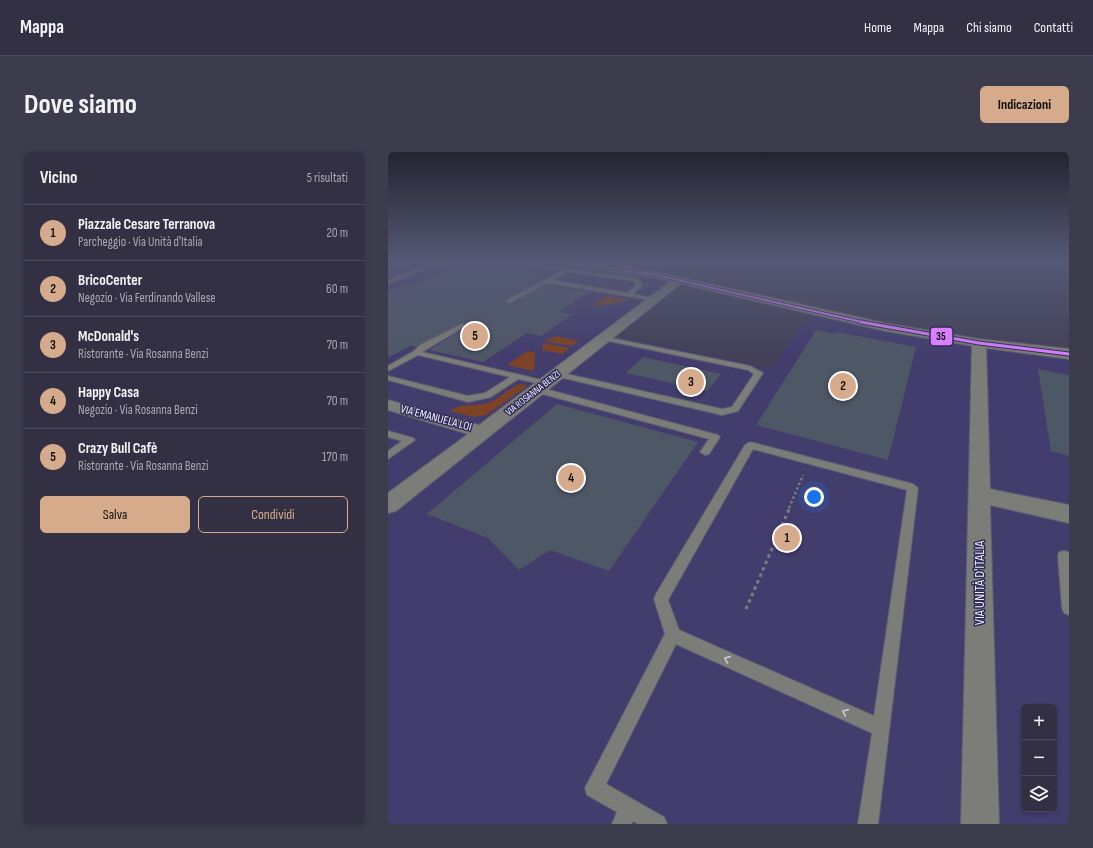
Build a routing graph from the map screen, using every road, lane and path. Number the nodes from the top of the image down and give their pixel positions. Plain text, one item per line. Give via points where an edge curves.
1 (526, 292) edge
2 (618, 292) edge
3 (663, 292) edge
4 (730, 292) edge
5 (628, 294) joint
6 (655, 299) junction
7 (509, 302) dead end
8 (462, 326) dead end
9 (604, 338) junction
10 (979, 343) junction
11 (417, 353) junction
12 (1069, 354) edge
13 (388, 369) edge
14 (516, 376) junction
15 (388, 378) edge
16 (547, 382) junction
17 (388, 405) edge
18 (483, 432) junction
19 (388, 434) edge
20 (706, 452) dead end
21 (388, 456) edge
22 (809, 461) junction
23 (978, 494) junction
24 (388, 506) edge
25 (1069, 514) edge
26 (1069, 557) edge
27 (1069, 608) edge
28 (746, 609) dead end
29 (673, 635) junction
30 (881, 728) junction
31 (625, 816) edge
32 (657, 824) edge
33 (868, 824) edge
34 (980, 824) edge

1 - 7 lane
2 - 5 lane
3 - 6 street, VIA ROSANNA BENZI
4 - 10 street via 806,311
5 - 6 lane
6 - 9 street, VIA ROSANNA BENZI
8 - 11 lane via 423,347
9 - 16 street, VIA ROSANNA BENZI
9 - 16 lane via 750,368 759,373 735,409 722,412
10 - 12 street
10 - 23 street, VIA UNITÀ D'ITALIA
11 - 13 lane
11 - 14 lane
14 - 15 lane via 495,392 477,399 468,399
14 - 16 lane
16 - 18 street, VIA ROSANNA BENZI
16 - 20 lane via 715,437
17 - 18 street, VIA EMANUELA LOI
18 - 24 street, VIA ROSANNA BENZI
19 - 21 lane via 410,440
22 - 28 path
22 - 29 lane via 750,445 661,599
22 - 30 lane via 913,488
23 - 25 street
23 - 34 street, VIA UNITÀ D'ITALIA
26 - 27 lane via 1064,556
30 -> 29 lane
29 - 31 lane via 594,788
30 - 33 lane
31 - 32 lane

